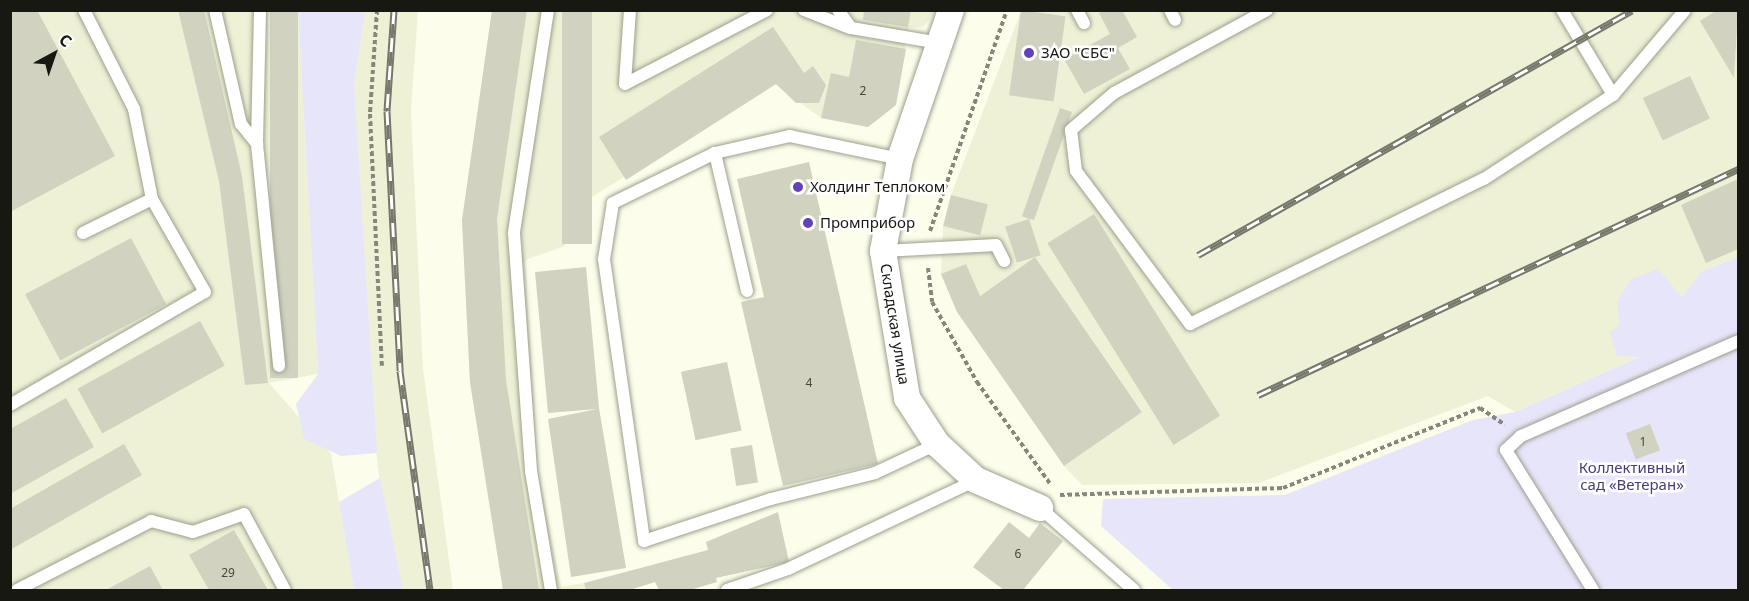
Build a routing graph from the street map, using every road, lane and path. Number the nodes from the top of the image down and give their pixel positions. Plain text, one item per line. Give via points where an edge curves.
1 (84, 10) edge
2 (215, 10) edge
3 (260, 10) edge
4 (377, 10) edge
5 (548, 10) edge
6 (630, 10) edge
7 (767, 10) edge
8 (804, 10) edge
9 (838, 10) edge
10 (951, 10) edge
11 (1077, 10) edge
12 (1267, 10) edge
13 (1562, 10) edge
14 (1685, 10) edge
15 (1084, 22) dead end
16 (851, 28) junction
17 (940, 43) junction
18 (1613, 95) junction
19 (257, 144) junction
20 (715, 153) junction
21 (900, 159) junction
22 (152, 199) junction
23 (83, 232) dead end
24 (883, 251) junction
25 (1004, 261) dead end
26 (747, 291) dead end
27 (1738, 341) edge
28 (279, 366) dead end
29 (382, 366) dead end
30 (10, 405) edge
31 (1521, 435) junction
32 (937, 444) junction
33 (976, 480) junction
34 (1041, 508) junction
35 (16, 591) edge
36 (285, 591) edge
37 (551, 591) edge
38 (728, 591) edge
39 (1134, 591) edge
40 (1593, 591) edge

1 - 22 lane via 134,108
2 - 19 lane via 241,124
3 - 19 lane
4 - 29 path via 370,114
5 - 37 lane via 514,233 531,471
6 - 7 lane via 625,84
8 - 16 lane
9 - 16 lane
10 - 17 street, Складская улица
11 - 15 lane
12 - 18 lane via 1114,93 1071,130 1076,171 1190,324 1484,179
13 - 18 lane
14 - 18 lane
16 - 17 lane
17 - 21 street, Складская улица
19 - 28 lane
20 - 21 lane via 790,136
20 - 26 lane
20 - 32 lane via 613,203 604,259 644,541 771,499 875,473
21 - 24 street, Складская улица
22 - 23 lane
22 - 30 lane via 205,292
24 - 25 lane via 996,245
24 - 32 street, Складская улица via 907,398
27 - 31 lane
31 - 34 path via 1480,408 1283,488 1059,495
31 - 40 lane via 1506,450
32 - 33 street, Складская улица
33 - 34 street, Складская улица
33 - 38 lane via 788,569
34 - 39 lane
35 - 36 lane via 151,521 194,532 244,514

